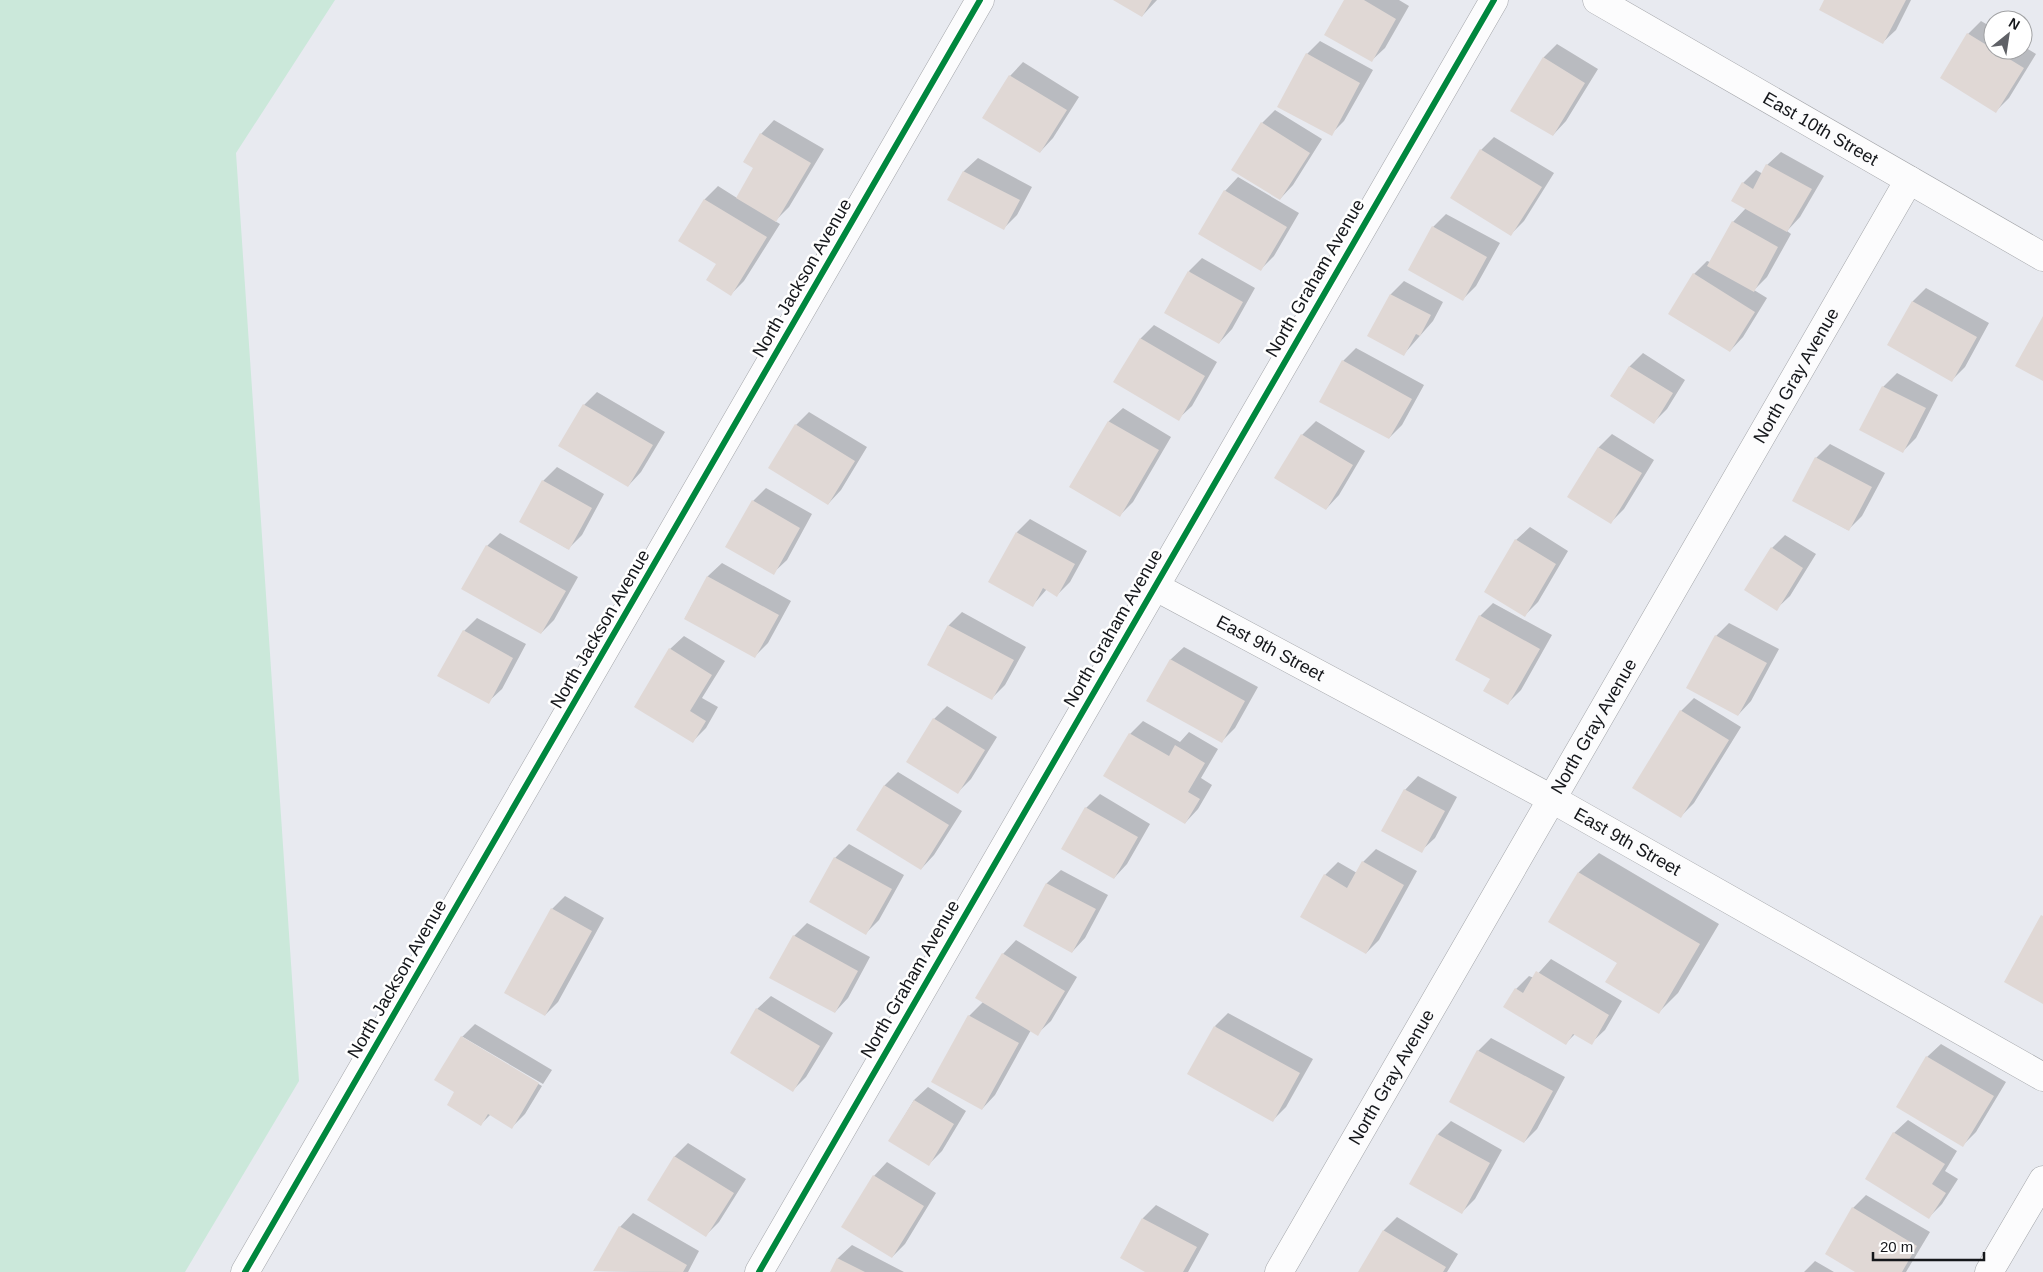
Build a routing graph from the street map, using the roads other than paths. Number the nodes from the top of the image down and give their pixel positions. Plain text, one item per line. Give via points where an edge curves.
1 (980, 0) edge
2 (1494, 0) edge
3 (1597, 0) edge
4 (1909, 180) junction
5 (2043, 258) edge
6 (1154, 586) junction
7 (1552, 798) junction
8 (2043, 1077) edge
9 (2043, 1180) edge
10 (245, 1272) edge
11 (759, 1272) edge
12 (1279, 1272) edge
13 (1989, 1272) edge

1 - 10 street, North Jackson Avenue
2 - 6 street, North Graham Avenue
3 - 4 street, East 10th Street
4 - 5 street, East 10th Street
4 - 7 street, North Gray Avenue
6 - 7 street, East 9th Street
6 - 11 street, North Graham Avenue
7 - 8 street, East 9th Street
7 - 12 street, North Gray Avenue
9 - 13 street

